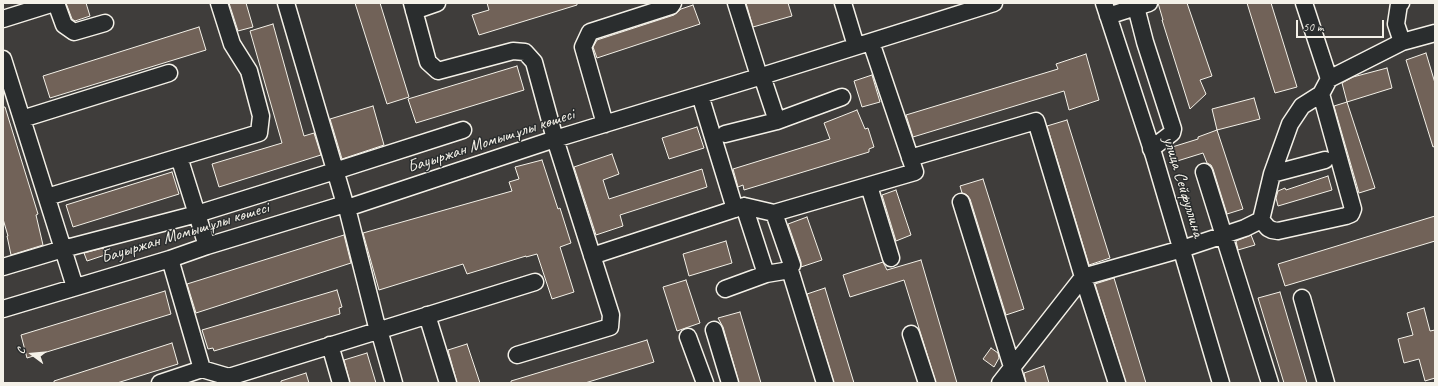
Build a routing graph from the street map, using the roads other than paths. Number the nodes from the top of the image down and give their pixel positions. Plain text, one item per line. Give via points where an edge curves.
1 (55, 3) edge
2 (219, 3) edge
3 (286, 3) edge
4 (437, 3) edge
5 (673, 3) edge
6 (736, 3) edge
7 (843, 3) edge
8 (994, 3) edge
9 (1304, 3) edge
10 (1401, 3) edge
11 (1142, 5) edge
12 (413, 7) edge
13 (1106, 9) edge
14 (9, 13) edge
15 (104, 23) dead end
16 (1435, 33) edge
17 (1145, 42) junction
18 (1402, 42) junction
19 (864, 44) junction
20 (1120, 52) junction
21 (3, 58) edge
22 (169, 73) dead end
23 (760, 76) junction
24 (1329, 79) junction
25 (700, 94) junction
26 (1321, 94) junction
27 (842, 97) dead end
28 (22, 119) junction
29 (776, 120) junction
30 (605, 124) junction
31 (463, 130) dead end
32 (725, 134) dead end
33 (555, 139) junction
34 (1152, 149) junction
35 (179, 157) junction
36 (910, 158) junction
37 (1325, 160) dead end
38 (335, 171) junction
39 (1204, 172) dead end
40 (1272, 174) junction
41 (869, 186) junction
42 (46, 197) junction
43 (961, 202) dead end
44 (346, 206) junction
45 (739, 208) junction
46 (774, 213) junction
47 (197, 214) junction
48 (1261, 220) junction
49 (1224, 235) junction
50 (206, 246) junction
51 (63, 249) junction
52 (1182, 249) junction
53 (592, 256) junction
54 (170, 258) junction
55 (891, 258) dead end
56 (792, 265) dead end
57 (3, 267) edge
58 (766, 274) junction
59 (1083, 277) junction
60 (534, 282) dead end
61 (75, 287) junction
62 (725, 290) dead end
63 (1302, 298) dead end
64 (3, 309) edge
65 (427, 316) junction
66 (378, 330) junction
67 (714, 330) dead end
68 (911, 334) dead end
69 (688, 337) dead end
70 (330, 345) junction
71 (517, 355) dead end
72 (1012, 367) junction
73 (202, 369) junction
74 (160, 383) edge
75 (341, 383) edge
76 (394, 383) edge
77 (448, 383) edge
78 (705, 383) edge
79 (730, 383) edge
80 (825, 383) edge
81 (927, 383) edge
82 (1000, 383) edge
83 (1017, 383) edge
84 (1117, 383) edge
85 (1221, 383) edge
86 (1270, 383) edge
87 (1326, 383) edge

1 - 14 street
1 - 15 street via 64,25 74,32
2 - 35 street via 232,44 249,71 261,116 259,133
3 - 38 street
4 - 12 street
5 - 30 street via 671,6 590,32 582,47
6 - 23 street
7 - 19 street
8 - 19 street, Бауыржан Момышұлы көшесі
9 - 24 street
10 - 18 street via 1396,24
11 - 13 street
11 - 17 street
12 - 33 street via 428,62 438,71 513,52 525,52 534,62
13 - 20 street, улица Сейфуллина
16 - 18 street
17 - 20 street
17 - 34 street via 1173,129 1172,133
18 - 24 street
19 - 23 street, Бауыржан Момышұлы көшесі
19 - 36 street
20 - 34 street, улица Сейфуллина
21 - 28 street
22 - 28 street
23 - 25 street, Бауыржан Момышұлы көшесі
23 - 29 street
24 - 26 street
25 - 30 street, Бауыржан Момышұлы көшесі
25 - 45 street
26 - 40 street via 1302,106 1290,124
26 - 48 street via 1353,209 1351,214 1278,231 1268,228
27 - 29 street
28 - 42 street
29 - 32 street
30 - 33 street, Бауыржан Момышұлы көшесі
31 - 38 street
33 - 44 street, Бауыржан Момышұлы көшесі
33 - 53 street
34 - 52 street, улица Сейфуллина
35 - 42 street
35 - 47 street
36 - 41 street via 915,172
36 - 59 street via 1036,121
37 - 40 street
38 - 44 street
38 - 47 street
39 - 49 street
40 - 48 street
41 - 46 street
41 - 55 street
42 - 51 street
43 - 72 street
44 - 50 street, Бауыржан Момышұлы көшесі
44 - 66 street
45 - 46 street
45 - 53 street
45 - 58 street
46 - 56 street
47 - 50 street
47 - 51 street
48 - 49 street
49 - 52 street
49 - 86 street
50 - 54 street, Бауыржан Момышұлы көшесі
51 - 57 street
51 - 61 street
52 - 59 street
52 - 85 street, улица Сейфуллина
53 - 71 street via 610,315 610,327
54 - 61 street, Бауыржан Момышұлы көшесі
54 - 73 street
58 - 62 street
58 - 80 street via 790,270
59 - 72 street
59 - 84 street
60 - 65 street
61 - 64 street, Бауыржан Момышұлы көшесі
63 - 87 street
65 - 66 street
65 - 77 street
66 - 70 street
66 - 76 street
67 - 79 street
68 - 81 street
69 - 78 street
70 - 73 street via 229,377
70 - 75 street
72 - 82 street
72 - 83 street
73 - 74 street

